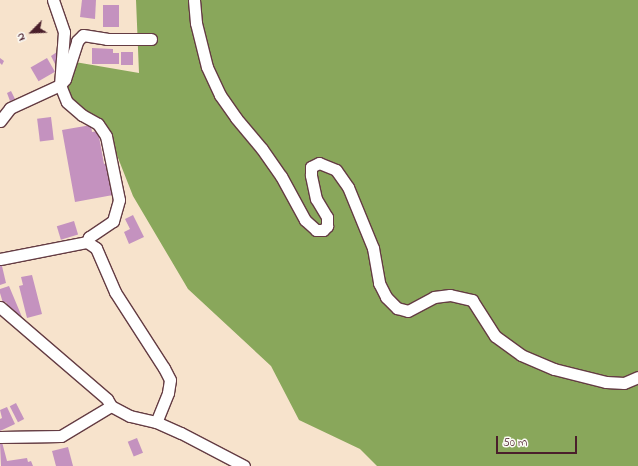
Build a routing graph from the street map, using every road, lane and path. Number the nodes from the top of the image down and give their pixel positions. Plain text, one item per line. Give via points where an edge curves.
1 (53, 0) edge
2 (194, 0) edge
3 (151, 39) dead end
4 (60, 84) junction
5 (0, 121) edge
6 (87, 242) junction
7 (0, 259) edge
8 (0, 307) edge
9 (638, 377) edge
10 (111, 406) junction
11 (156, 422) junction
12 (0, 437) edge
13 (228, 463) edge
14 (244, 466) edge

1 - 4 street via 64,32
2 - 9 street via 196,23 208,67 220,95 281,176 305,220 316,230 323,230 328,226 327,217 316,199 311,167 319,163 336,170 348,187 373,248 379,283 386,297 397,308 408,311 434,297 450,295 472,300 495,336 521,355 554,369 606,382 624,382
3 - 4 street via 107,39 83,35 77,41 65,79
4 - 5 street via 10,108
4 - 6 street via 67,102 98,124 106,136 119,200 113,221 89,237
6 - 7 street
6 - 11 street via 96,248 115,292 170,380 168,393
8 - 10 street via 107,399
10 - 11 street via 130,416
10 - 12 street via 61,436
11 - 13 street via 181,433
13 - 14 street

